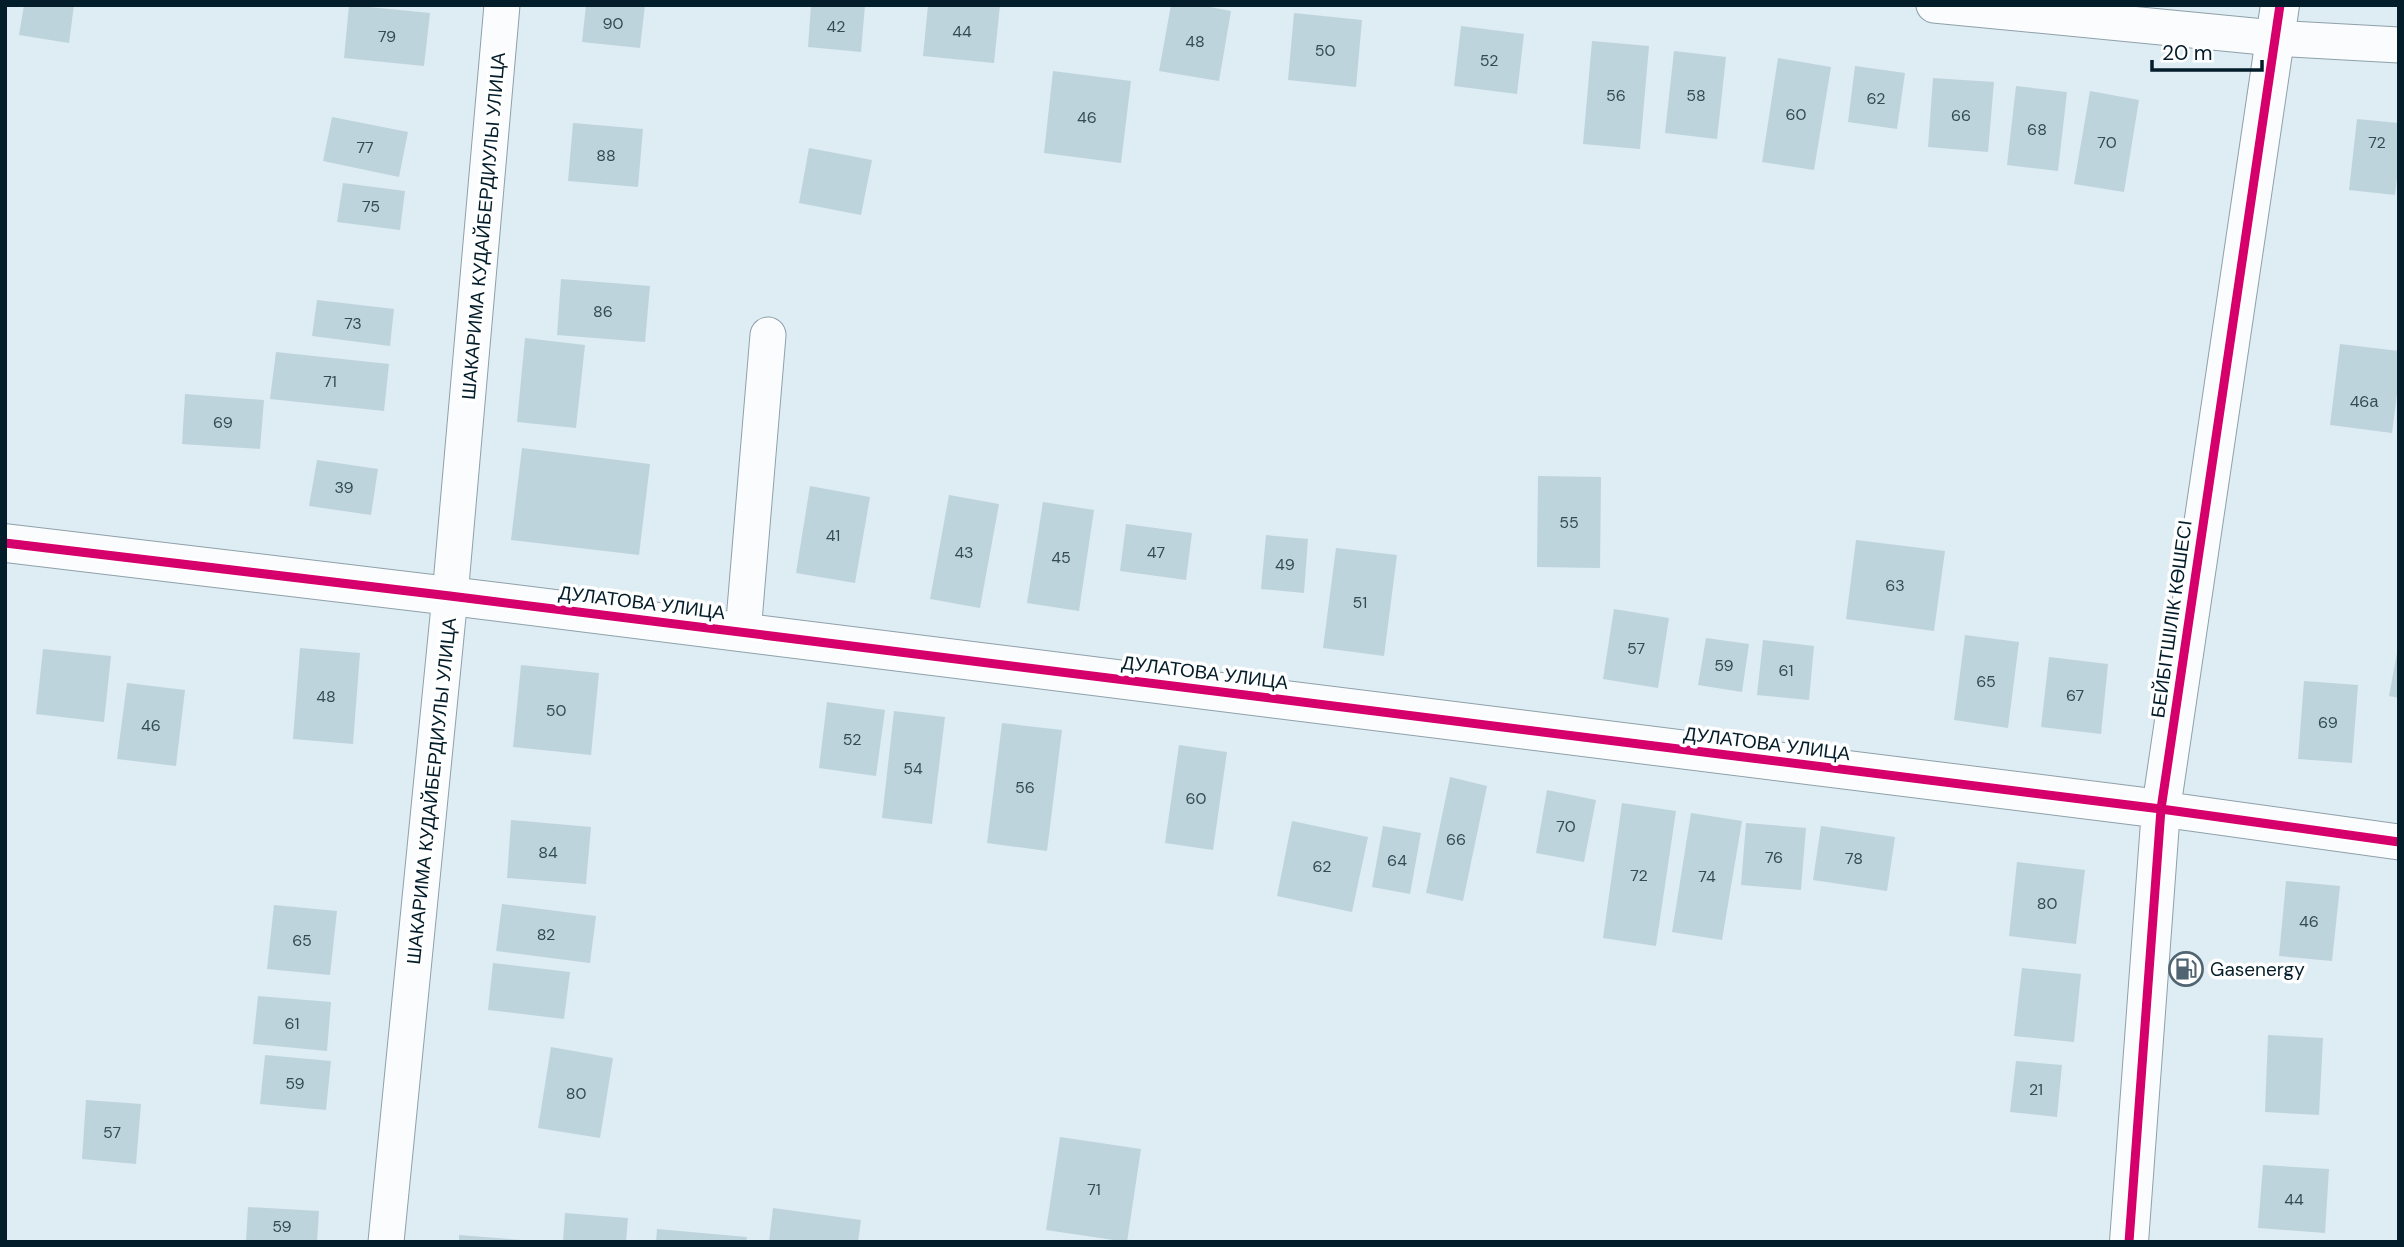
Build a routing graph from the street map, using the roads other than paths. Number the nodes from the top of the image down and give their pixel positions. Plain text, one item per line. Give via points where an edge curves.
1 (502, 5) edge
2 (1934, 5) edge
3 (2277, 21) edge
4 (2399, 46) edge
5 (768, 335) dead end
6 (5, 544) edge
7 (450, 596) junction
8 (743, 632) junction
9 (2161, 809) junction
10 (2399, 842) edge
11 (386, 1242) edge
12 (2129, 1242) edge

1 - 7 street, ШАКАРИМА КУДАЙБЕРДИУЛЫ УЛИЦА
2 - 3 street
3 - 4 street
3 - 9 street, БЕЙБІТШІЛІК КӨШЕСІ
5 - 8 street
6 - 7 street, ДУЛАТОВА УЛИЦА
7 - 8 street, ДУЛАТОВА УЛИЦА
7 - 11 street, ШАКАРИМА КУДАЙБЕРДИУЛЫ УЛИЦА
8 - 9 street, ДУЛАТОВА УЛИЦА
9 - 10 street, ДУЛАТОВА УЛИЦА
9 - 12 street, БЕЙБІТШІЛІК КӨШЕСІ

